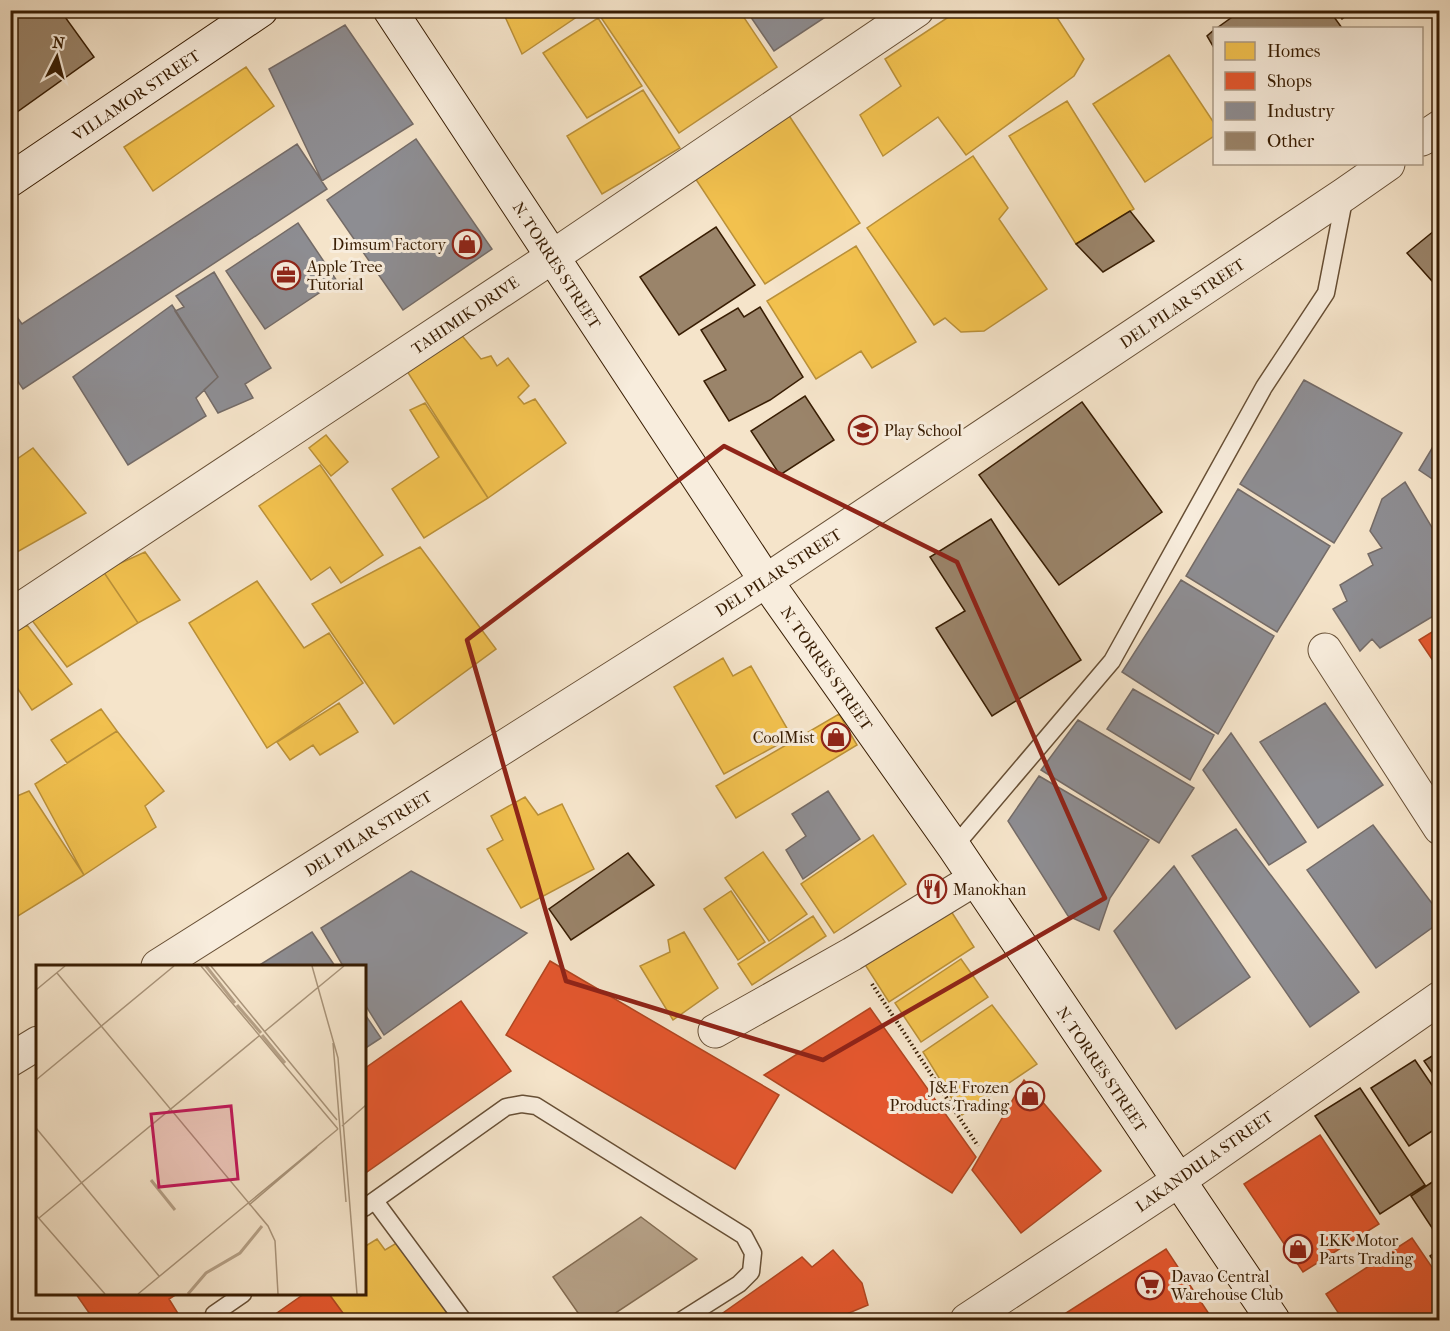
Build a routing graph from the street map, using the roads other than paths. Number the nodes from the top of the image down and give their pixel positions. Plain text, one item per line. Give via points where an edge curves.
1 (261, 10) edge
2 (390, 10) edge
3 (916, 10) edge
4 (1440, 127) edge
5 (1423, 139) edge
6 (1387, 165) edge
7 (10, 180) edge
8 (1345, 194) junction
9 (552, 257) junction
10 (766, 581) junction
11 (10, 616) edge
12 (1325, 650) dead end
13 (1440, 828) edge
14 (954, 847) junction
15 (975, 879) junction
16 (160, 965) edge
17 (1440, 998) edge
18 (715, 1031) dead end
19 (36, 1044) edge
20 (10, 1060) edge
21 (1178, 1180) junction
22 (370, 1204) edge
23 (240, 1295) edge
24 (214, 1314) dead end
25 (463, 1320) edge
26 (682, 1320) edge
27 (967, 1320) edge
28 (1273, 1320) edge

1 - 7 street, VILLAMOR STREET
2 - 9 street, N. TORRES STREET
3 - 9 street, TAHIMIK DRIVE
4 - 5 street
6 - 8 street, DEL PILAR STREET
8 - 10 street, DEL PILAR STREET
8 - 14 lane via 1326,293 1264,387 1112,661
9 - 10 street, N. TORRES STREET
9 - 11 street, TAHIMIK DRIVE
10 - 14 street, N. TORRES STREET
10 - 16 street, DEL PILAR STREET
12 - 13 street
14 - 15 street, N. TORRES STREET
15 - 18 street
15 - 21 street, N. TORRES STREET
17 - 21 street, LAKANDULA STREET
19 - 20 street
21 - 27 street, LAKANDULA STREET
21 - 28 street, N. TORRES STREET
22 - 25 lane
22 - 26 lane via 506,1107 536,1106 744,1236 753,1253 751,1272
23 - 24 lane

